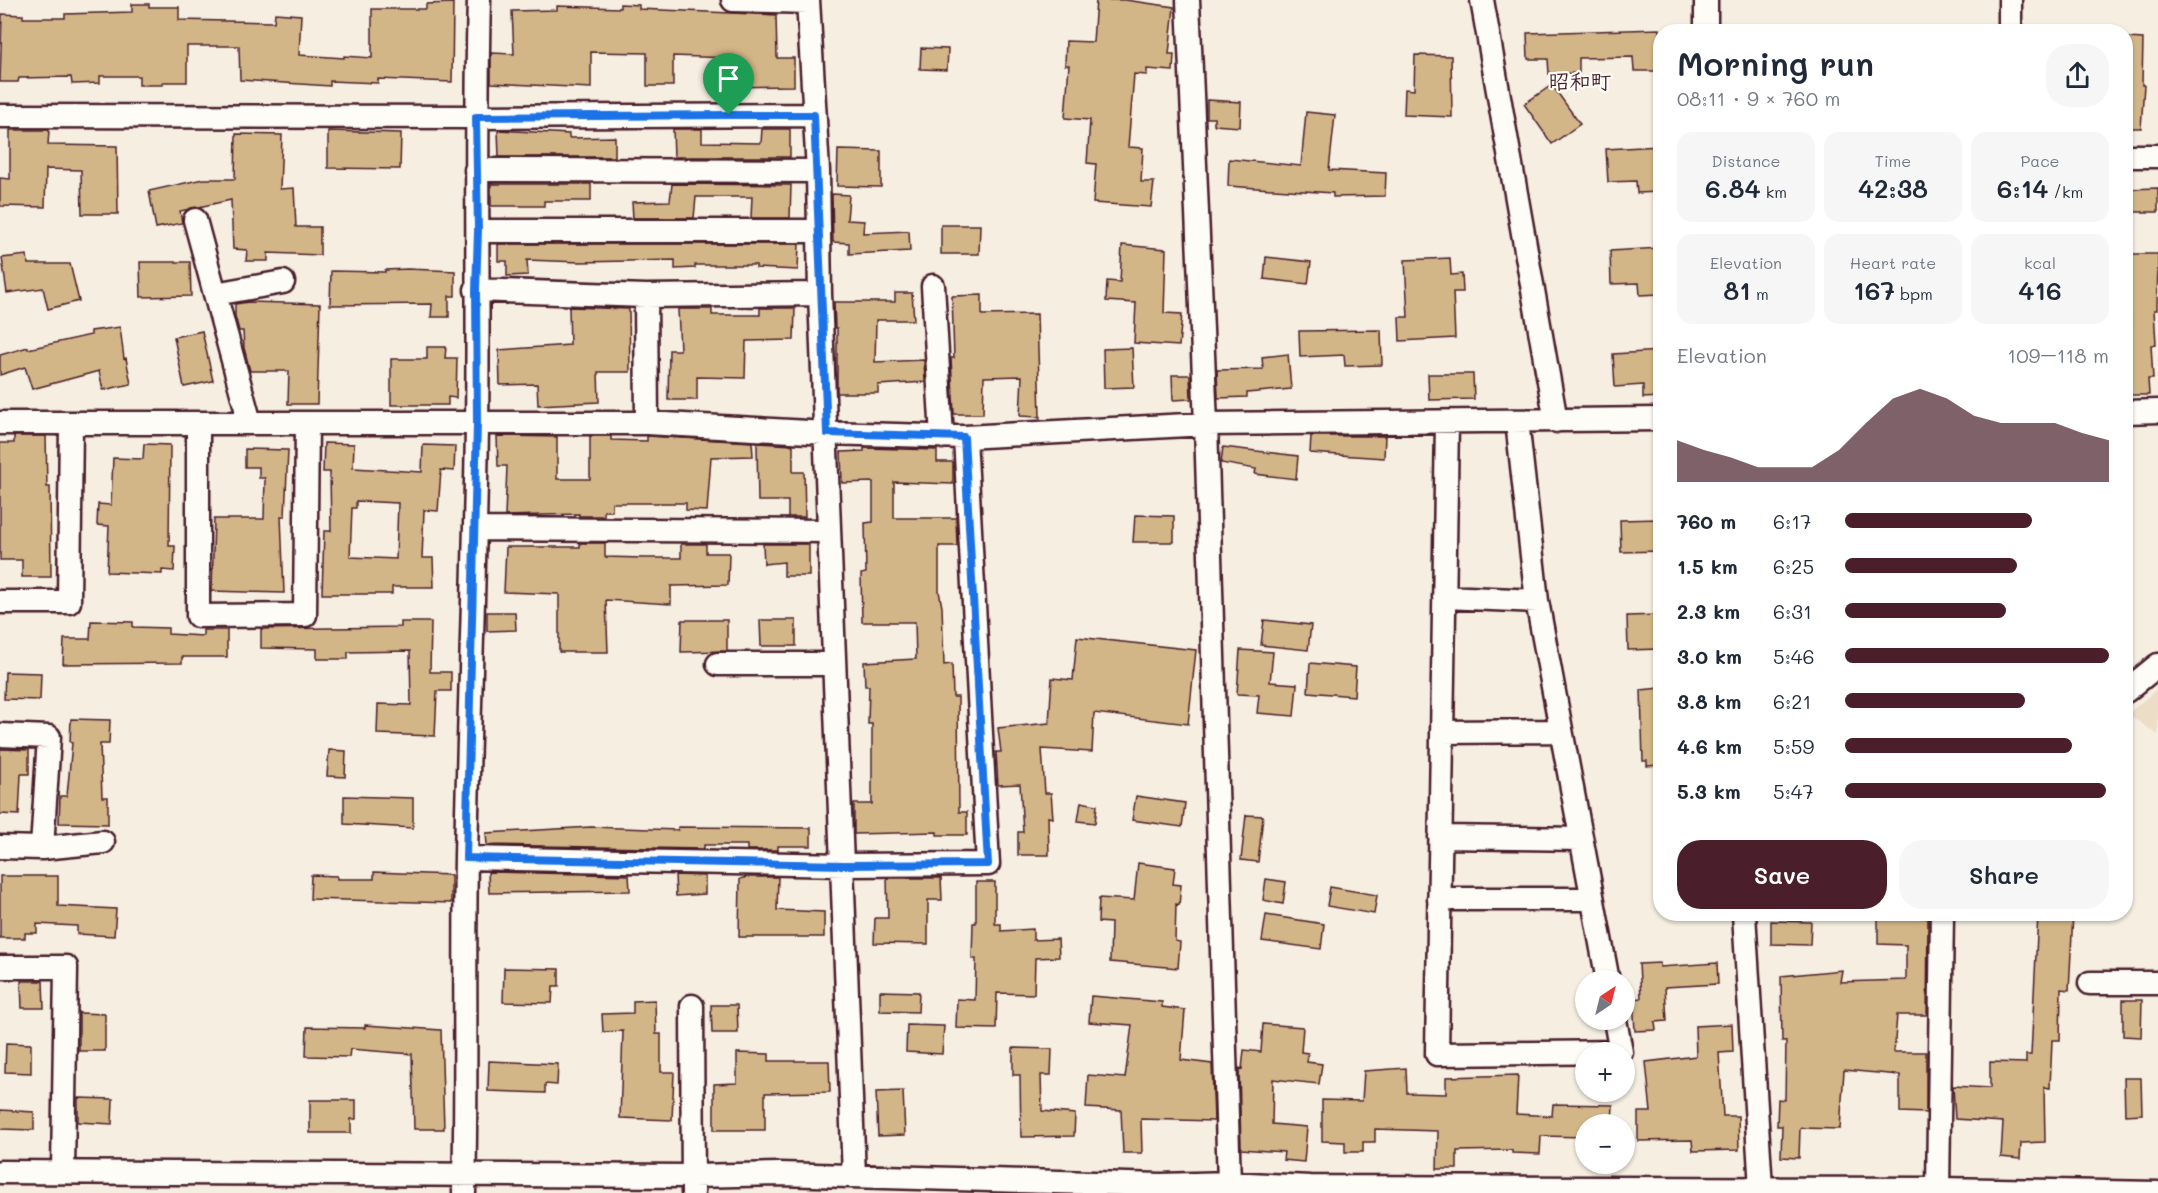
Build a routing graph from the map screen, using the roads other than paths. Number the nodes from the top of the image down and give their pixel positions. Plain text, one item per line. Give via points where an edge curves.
1 (479, 0) edge
2 (733, 0) edge
3 (1188, 0) edge
4 (1482, 0) edge
5 (1706, 0) edge
6 (2010, 0) edge
7 (808, 1) edge
8 (1706, 24) edge
9 (2010, 24) edge
10 (814, 115) junction
11 (0, 116) edge
12 (476, 117) junction
13 (2133, 156) edge
14 (2158, 156) edge
15 (476, 170) junction
16 (818, 171) junction
17 (195, 220) dead end
18 (478, 231) junction
19 (819, 231) junction
20 (283, 282) dead end
21 (933, 286) dead end
22 (476, 290) junction
23 (215, 294) junction
24 (820, 294) junction
25 (646, 296) junction
26 (2158, 411) edge
27 (2133, 412) edge
28 (1653, 420) edge
29 (1516, 421) junction
30 (1556, 421) junction
31 (1447, 422) junction
32 (0, 423) edge
33 (71, 423) junction
34 (198, 423) junction
35 (250, 423) junction
36 (307, 423) junction
37 (477, 423) junction
38 (647, 423) junction
39 (1206, 424) junction
40 (827, 433) junction
41 (953, 437) junction
42 (475, 529) junction
43 (829, 531) junction
44 (1444, 597) junction
45 (1537, 601) junction
46 (0, 602) edge
47 (718, 664) dead end
48 (834, 664) junction
49 (2158, 664) edge
50 (2133, 685) edge
51 (1561, 731) junction
52 (1442, 732) junction
53 (0, 735) edge
54 (1440, 837) junction
55 (1581, 839) junction
56 (104, 842) dead end
57 (0, 847) edge
58 (42, 848) junction
59 (466, 858) junction
60 (844, 865) junction
61 (1593, 899) junction
62 (1439, 900) junction
63 (1743, 921) edge
64 (1942, 921) edge
65 (0, 967) edge
66 (1606, 970) edge
67 (2090, 983) dead end
68 (2158, 983) edge
69 (692, 1006) dead end
70 (1617, 1030) edge
71 (0, 1172) edge
72 (63, 1172) junction
73 (854, 1176) junction
74 (260, 1183) edge
75 (1229, 1183) junction
76 (384, 1184) edge
77 (464, 1184) edge
78 (779, 1184) edge
79 (693, 1185) edge
80 (928, 1186) edge
81 (1076, 1187) edge
82 (1761, 1188) junction
83 (1161, 1189) edge
84 (1310, 1190) edge
85 (1688, 1190) edge
86 (1927, 1190) edge
87 (2010, 1192) edge
88 (2158, 1193) edge

1 - 12 street
2 - 7 street
3 - 39 street
4 - 30 street
5 - 8 street
6 - 9 street
7 - 10 street
10 - 12 street
10 - 16 street
11 - 12 street
12 - 15 street
13 - 14 street
15 - 16 street
15 - 18 street
16 - 19 street
17 - 23 street
18 - 19 street
18 - 22 street
19 - 24 street
20 - 23 street
21 - 41 street
22 - 25 street
22 - 37 street
23 - 35 street
24 - 25 street
24 - 40 street
25 - 38 street
26 - 27 street
28 - 30 street
29 - 30 street
29 - 31 street
29 - 45 street
31 - 39 street
31 - 44 street
32 - 33 street
33 - 34 street
33 - 46 street via 69,602
34 - 35 street
34 - 36 street via 198,616 305,615
35 - 36 street
36 - 37 street
37 - 38 street
37 - 42 street
38 - 40 street
39 - 41 street
39 - 75 street
40 - 41 street
40 - 43 street
41 - 60 street via 988,864
42 - 43 street
42 - 59 street
43 - 48 street
44 - 45 street
44 - 52 street
45 - 51 street
47 - 48 street
48 - 60 street
49 - 50 street
51 - 52 street
51 - 55 street
52 - 54 street
53 - 58 street via 49,737
54 - 55 street
54 - 62 street
55 - 61 street
56 - 58 street
57 - 58 street
59 - 60 street
59 - 77 street
60 - 73 street
61 - 62 street
61 - 66 street
62 - 70 street via 1437,1054 1621,1052
63 - 82 street
64 - 86 street
65 - 72 street via 66,967
67 - 68 street
69 - 79 street
71 - 72 street
72 - 74 street
73 - 78 street
73 - 80 street
74 - 76 street
75 - 83 street
75 - 84 street
76 - 77 street
77 - 79 street
78 - 79 street
80 - 81 street
81 - 83 street
82 - 85 street
82 - 86 street
84 - 85 street
86 - 87 street
87 - 88 street

